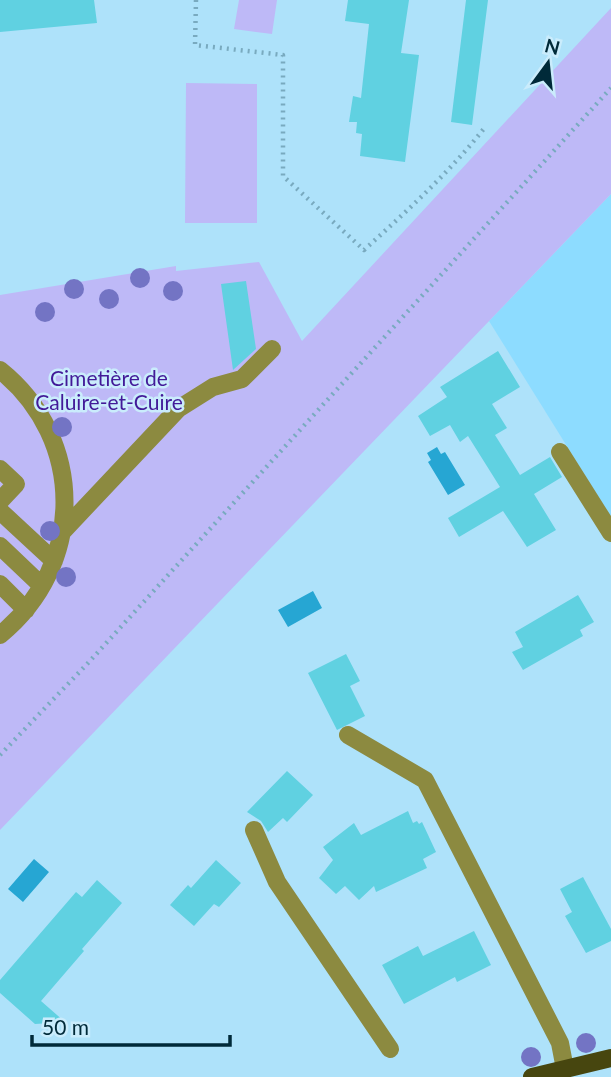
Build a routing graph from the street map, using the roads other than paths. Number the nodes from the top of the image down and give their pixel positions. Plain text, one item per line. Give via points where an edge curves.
1 (272, 349) dead end
2 (0, 370) edge
3 (561, 452) dead end
4 (0, 469) edge
5 (0, 501) edge
6 (0, 511) edge
7 (63, 531) junction
8 (611, 534) edge
9 (0, 546) edge
10 (54, 562) junction
11 (0, 584) edge
12 (42, 586) junction
13 (26, 610) junction
14 (2, 629) edge
15 (348, 735) dead end
16 (254, 830) dead end
17 (390, 1049) dead end
18 (611, 1058) edge
19 (565, 1069) junction
20 (532, 1077) edge

1 - 7 lane via 242,379 213,387 178,409
2 - 7 lane via 34,404 51,433 62,466
3 - 8 lane
4 - 5 lane via 16,484
6 - 10 lane
7 - 10 lane
9 - 12 lane
10 - 12 lane
11 - 13 lane
12 - 13 lane
13 - 14 lane
15 - 19 lane via 425,780 560,1043
16 - 17 lane via 276,882
18 - 19 main road
19 - 20 main road

